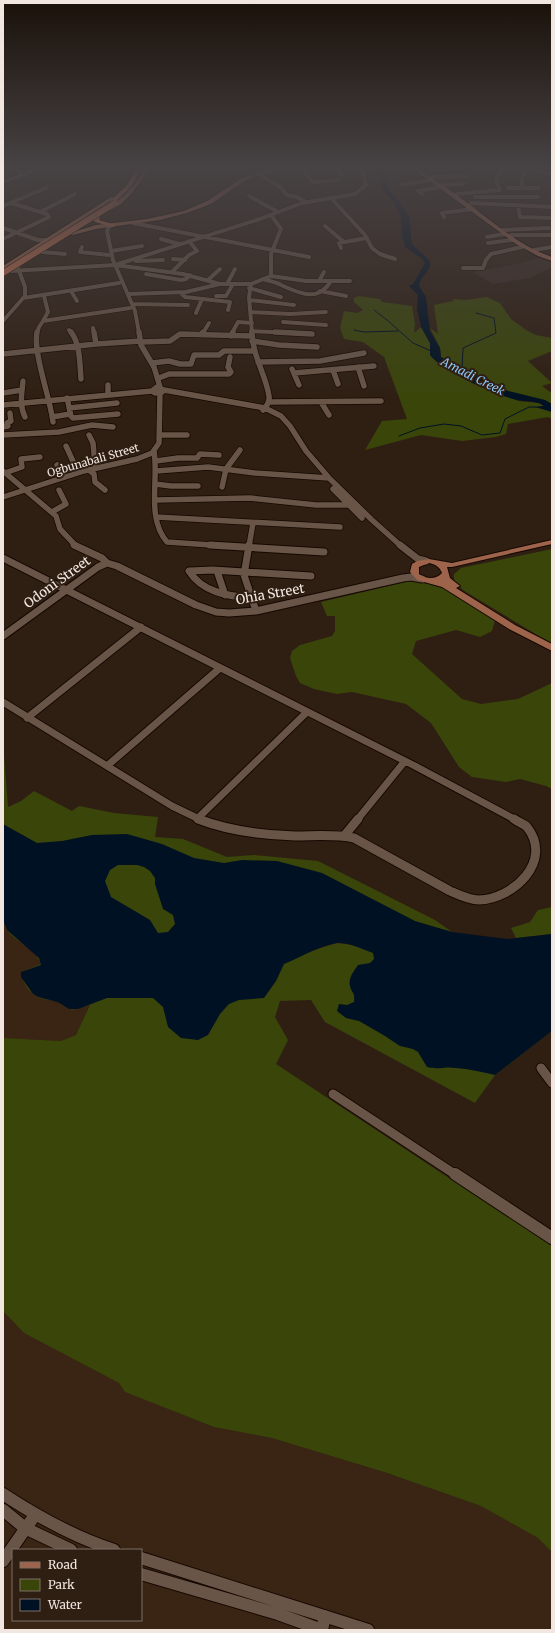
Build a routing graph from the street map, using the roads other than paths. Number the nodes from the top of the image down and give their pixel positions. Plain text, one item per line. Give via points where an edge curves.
1 (38, 244) edge
2 (48, 244) edge
3 (54, 244) edge
4 (109, 244) edge
5 (110, 244) edge
6 (179, 244) edge
7 (192, 244) edge
8 (248, 244) edge
9 (275, 244) edge
10 (339, 244) edge
11 (370, 244) edge
12 (519, 244) edge
13 (523, 244) edge
14 (142, 246) dead end
15 (82, 247) dead end
16 (522, 247) junction
17 (552, 247) edge
18 (341, 248) dead end
19 (174, 250) dead end
20 (272, 250) junction
21 (534, 250) junction
22 (42, 252) junction
23 (154, 252) junction
24 (110, 253) junction
25 (65, 254) dead end
26 (308, 257) dead end
27 (552, 258) edge
28 (173, 259) dead end
29 (395, 259) dead end
30 (133, 260) junction
31 (163, 260) dead end
32 (185, 260) junction
33 (113, 265) junction
34 (463, 268) dead end
35 (19, 269) junction
36 (220, 269) dead end
37 (236, 269) dead end
38 (3, 272) edge
39 (172, 272) junction
40 (324, 272) dead end
41 (146, 274) dead end
42 (190, 275) junction
43 (271, 276) junction
44 (263, 279) junction
45 (208, 280) junction
46 (319, 281) junction
47 (331, 281) junction
48 (350, 281) dead end
49 (118, 283) junction
50 (220, 284) junction
51 (226, 284) junction
52 (233, 284) junction
53 (250, 286) junction
54 (71, 291) junction
55 (320, 291) junction
56 (180, 292) junction
57 (186, 292) junction
58 (55, 294) junction
59 (128, 294) junction
60 (44, 296) junction
61 (346, 296) dead end
62 (281, 297) dead end
63 (23, 298) junction
64 (202, 300) junction
65 (249, 300) junction
66 (58, 301) dead end
67 (77, 301) dead end
68 (188, 305) dead end
69 (294, 305) dead end
70 (131, 306) junction
71 (228, 310) dead end
72 (196, 312) dead end
73 (251, 312) junction
74 (326, 312) dead end
75 (290, 314) junction
76 (4, 319) edge
77 (43, 322) junction
78 (283, 322) junction
79 (209, 323) dead end
80 (252, 323) junction
81 (326, 325) dead end
82 (93, 328) dead end
83 (68, 330) dead end
84 (277, 332) junction
85 (202, 334) junction
86 (312, 334) dead end
87 (232, 336) junction
88 (252, 336) junction
89 (139, 342) junction
90 (96, 344) junction
91 (77, 346) junction
92 (317, 347) dead end
93 (37, 351) junction
94 (255, 351) junction
95 (364, 353) dead end
96 (3, 354) edge
97 (230, 357) dead end
98 (289, 361) junction
99 (258, 362) junction
100 (152, 363) junction
101 (374, 366) dead end
102 (358, 367) junction
103 (333, 370) junction
104 (294, 373) junction
105 (159, 378) junction
106 (81, 379) dead end
107 (24, 381) dead end
108 (338, 384) dead end
109 (108, 385) dead end
110 (299, 386) dead end
111 (364, 386) dead end
112 (22, 390) junction
113 (158, 390) junction
114 (3, 393) edge
115 (108, 394) junction
116 (67, 398) junction
117 (50, 401) junction
118 (381, 401) dead end
119 (269, 402) junction
120 (321, 402) junction
121 (22, 403) junction
122 (117, 403) dead end
123 (3, 405) edge
124 (69, 408) junction
125 (264, 409) junction
126 (10, 413) dead end
127 (70, 414) junction
128 (118, 414) dead end
129 (329, 414) dead end
130 (26, 416) dead end
131 (3, 427) edge
132 (113, 427) dead end
133 (3, 434) edge
134 (89, 435) dead end
135 (160, 435) junction
136 (187, 435) dead end
137 (66, 446) dead end
138 (240, 450) dead end
139 (219, 455) dead end
140 (40, 457) dead end
141 (154, 457) junction
142 (57, 465) dead end
143 (95, 466) junction
144 (226, 469) junction
145 (77, 470) junction
146 (90, 470) junction
147 (156, 471) junction
148 (4, 472) edge
149 (63, 474) junction
150 (326, 478) junction
151 (155, 484) junction
152 (198, 486) dead end
153 (222, 487) dead end
154 (25, 488) junction
155 (59, 490) dead end
156 (105, 490) dead end
157 (3, 493) edge
158 (3, 497) edge
159 (156, 500) junction
160 (348, 505) junction
161 (52, 512) junction
162 (156, 517) junction
163 (253, 523) junction
164 (371, 523) junction
165 (340, 527) dead end
166 (552, 542) edge
167 (552, 545) edge
168 (248, 547) junction
169 (324, 552) dead end
170 (3, 558) edge
171 (426, 561) junction
172 (107, 563) junction
173 (438, 563) junction
174 (415, 568) junction
175 (217, 571) junction
176 (244, 572) junction
177 (445, 573) junction
178 (311, 576) dead end
179 (403, 578) junction
180 (422, 579) junction
181 (435, 581) junction
182 (67, 590) junction
183 (225, 595) junction
184 (251, 598) junction
185 (256, 611) junction
186 (141, 627) junction
187 (3, 636) edge
188 (552, 644) edge
189 (552, 648) edge
190 (220, 668) junction
191 (3, 702) edge
192 (307, 712) junction
193 (28, 718) junction
194 (405, 761) junction
195 (107, 766) junction
196 (197, 818) junction
197 (344, 836) junction
198 (541, 1068) dead end
199 (552, 1083) edge
200 (333, 1094) dead end
201 (552, 1238) edge
202 (3, 1494) edge
203 (3, 1510) edge
204 (35, 1515) junction
205 (25, 1528) junction
206 (69, 1549) edge
207 (111, 1549) edge
208 (142, 1558) edge
209 (3, 1561) edge
210 (142, 1574) edge
211 (311, 1611) junction
212 (326, 1616) junction
213 (306, 1627) edge
214 (368, 1630) edge

1 - 38 main road
2 - 38 highway, bridge
3 - 22 main road
4 - 24 street, Ogbunabali Street
5 - 24 street, Ogbunabali Street
6 - 23 street
7 - 32 street via 197,251
8 - 20 street
9 - 20 street
10 - 18 street
11 - 29 street via 376,252
12 - 16 main road
13 - 21 main road
14 - 24 street
15 - 24 street via 80,252
16 - 27 main road
16 - 34 street via 490,254 483,268
17 - 21 street
19 - 23 street via 157,254
20 - 26 street
20 - 43 street
21 - 27 main road
22 - 25 street
22 - 35 main road
23 - 30 street
24 - 33 street, Ogbunabali Street
28 - 32 street
30 - 31 street
30 - 33 street
32 - 39 street
33 - 35 street
33 - 39 street
33 - 49 street, Ogbunabali Street
33 - 59 street, Ogbunabali Street
35 - 38 main road
35 - 63 street via 25,287
36 - 45 street
37 - 51 street
39 - 42 street
40 - 46 street
41 - 42 street via 181,280
42 - 45 street
43 - 44 street
43 - 46 street
44 - 53 street
44 - 55 street via 299,293 315,295
45 - 50 street
46 - 47 street
47 - 48 street
47 - 55 street via 327,288
49 - 54 street
49 - 70 street, Ogbunabali Street
50 - 51 street
50 - 57 street
51 - 52 street
52 - 53 street
52 - 57 street via 225,296
53 - 62 street
53 - 65 street
54 - 58 street
54 - 67 street
55 - 61 street
56 - 57 street
56 - 59 street
56 - 64 street via 185,297
58 - 60 street
58 - 66 street
59 - 70 street, Ogbunabali Street
60 - 63 street
60 - 77 street via 48,312
63 - 76 street
64 - 71 street via 230,302
64 - 72 street
65 - 69 street
65 - 73 street
68 - 70 street
70 - 77 street
70 - 89 street, Ogbunabali Street
73 - 75 street
73 - 80 street
74 - 75 street
75 - 78 street
77 - 93 street via 36,333
78 - 81 street
78 - 84 street
79 - 85 street
80 - 87 street via 238,322
80 - 88 street
82 - 90 street
83 - 91 street via 74,336
84 - 86 street
84 - 88 street
85 - 87 street
85 - 89 street via 180,334 170,341
87 - 88 street
88 - 92 street via 279,345
88 - 94 street
89 - 90 street
89 - 100 street, Ogbunabali Street
89 - 113 street, Ogbunabali Street via 140,352 151,370
90 - 91 street
91 - 93 street
91 - 106 street
93 - 96 street
93 - 117 street
94 - 99 street
94 - 100 street via 194,355 191,364 169,361
95 - 98 street via 320,361
97 - 105 street via 228,367 232,371 229,374 169,374
98 - 99 street
98 - 104 street
99 - 119 street via 269,394
100 - 105 street, Ogbunabali Street
101 - 102 street
102 - 103 street
102 - 111 street
103 - 104 street
103 - 108 street
104 - 110 street
105 - 113 street, Ogbunabali Street
107 - 112 street
109 - 115 street
112 - 114 street
112 - 121 street
113 - 115 street
113 - 125 street
113 - 135 street, Ogbunabali Street
113 - 143 street, Ogbunabali Street via 155,435 151,448 135,457
115 - 116 street
116 - 117 street
116 - 124 street
117 - 121 street
117 - 127 street via 53,420
118 - 120 street
119 - 120 street
119 - 125 street
120 - 129 street
121 - 123 street
121 - 130 street via 22,411
122 - 124 street
124 - 127 street
125 - 150 street via 280,418 303,454
126 - 131 street via 11,421 7,423 8,426
127 - 128 street via 75,418
132 - 133 street via 94,425 59,432
134 - 143 street via 93,443
135 - 136 street
135 - 141 street, Ogbunabali Street
137 - 145 street
138 - 144 street
139 - 141 street via 203,453 198,458
140 - 148 street via 21,459 22,467
141 - 146 street, Ogbunabali Street via 147,456
141 - 147 street
142 - 149 street
143 - 145 street, Ogbunabali Street
144 - 147 street via 199,467
144 - 150 street
144 - 153 street
145 - 149 street, Ogbunabali Street
146 - 154 street, Ogbunabali Street
146 - 156 street via 94,474 95,482
147 - 151 street
148 - 154 street
149 - 154 street, Ogbunabali Street
150 - 160 street
150 - 164 street
151 - 152 street
151 - 159 street
154 - 157 street, Ogbunabali Street
154 - 158 street, Ogbunabali Street
154 - 161 street
155 - 161 street via 66,504
159 - 160 street via 250,498
159 - 162 street
160 - 164 street
161 - 172 street, Ohia Street via 60,529 74,545
162 - 163 street
162 - 168 street via 162,536 167,542
163 - 165 street
163 - 168 street
164 - 171 street via 414,556
164 - 174 street via 413,560
166 - 173 main road via 452,565
167 - 177 main road via 461,566
168 - 169 street
168 - 176 street
170 - 182 street
171 - 173 main road
171 - 174 main road
172 - 182 street, Odoni Street
172 - 185 street, Ohia Street via 209,610 229,613
173 - 177 main road
174 - 179 street
174 - 180 main road via 417,576
175 - 176 street
175 - 183 street
175 - 183 street via 189,572 202,585
176 - 178 street
176 - 184 street
177 - 181 main road via 442,578
177 - 188 main road via 450,582 463,591
179 - 180 street, Ohia Street
179 - 185 street, Ohia Street
180 - 181 main road
181 - 189 main road
182 - 186 street
182 - 187 street, Odoni Street
183 - 184 street
184 - 185 street
186 - 190 street
186 - 193 street
190 - 192 street
190 - 195 street
191 - 193 street
192 - 194 street
192 - 196 street
193 - 195 street
194 - 197 street
194 - 197 street via 531,830 539,855 534,871 517,888 494,898 470,899 448,890 354,838
195 - 196 street
196 - 197 street via 257,834
198 - 199 street
200 - 201 street
202 - 204 street
203 - 205 street
204 - 205 street
204 - 207 street via 74,1535
205 - 206 street
205 - 209 street
208 - 211 street
210 - 213 street via 278,1614
211 - 212 street
211 - 213 street
212 - 213 street via 322,1630
212 - 214 street

